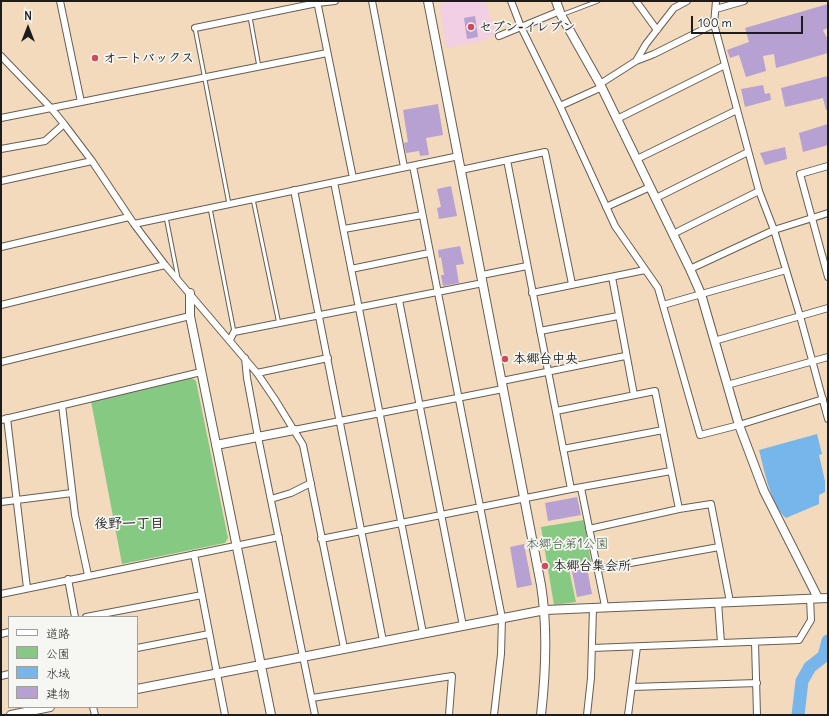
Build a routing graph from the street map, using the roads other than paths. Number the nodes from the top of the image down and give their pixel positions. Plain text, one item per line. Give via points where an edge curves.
1 (60, 1) edge
2 (335, 1) edge
3 (372, 1) edge
4 (428, 1) edge
5 (511, 1) edge
6 (556, 1) edge
7 (598, 1) edge
8 (636, 1) edge
9 (687, 1) edge
10 (716, 1) edge
11 (744, 1) edge
12 (317, 2) edge
13 (716, 9) junction
14 (560, 13) junction
15 (250, 17) junction
16 (714, 24) junction
17 (521, 27) junction
18 (194, 28) joint
19 (657, 30) junction
20 (499, 36) dead end
21 (327, 53) junction
22 (1, 56) edge
23 (636, 61) junction
24 (725, 65) junction
25 (259, 67) junction
26 (204, 78) junction
27 (601, 86) junction
28 (81, 102) junction
29 (560, 106) junction
30 (51, 108) junction
31 (737, 110) junction
32 (1, 118) edge
33 (617, 119) junction
34 (64, 124) junction
35 (1, 149) edge
36 (748, 152) junction
37 (459, 156) junction
38 (637, 159) junction
39 (507, 160) junction
40 (92, 161) junction
41 (413, 166) junction
42 (828, 166) edge
43 (404, 167) junction
44 (461, 170) junction
45 (353, 178) junction
46 (1, 181) edge
47 (334, 182) junction
48 (650, 186) junction
49 (294, 190) junction
50 (759, 191) junction
51 (656, 198) junction
52 (253, 199) junction
53 (229, 204) junction
54 (606, 207) junction
55 (210, 208) junction
56 (828, 213) edge
57 (422, 215) junction
58 (130, 217) junction
59 (166, 217) junction
60 (811, 218) junction
61 (134, 224) junction
62 (344, 229) junction
63 (774, 230) junction
64 (673, 234) junction
65 (1, 247) edge
66 (429, 253) junction
67 (826, 262) edge
68 (165, 265) junction
69 (527, 266) junction
70 (351, 269) junction
71 (690, 269) junction
72 (646, 270) junction
73 (786, 270) junction
74 (612, 277) junction
75 (828, 277) edge
76 (178, 278) junction
77 (482, 279) junction
78 (572, 284) junction
79 (190, 293) junction
80 (438, 293) junction
81 (532, 293) junction
82 (701, 294) junction
83 (399, 300) junction
84 (1, 305) edge
85 (663, 305) junction
86 (359, 308) junction
87 (828, 308) edge
88 (190, 316) junction
89 (319, 316) junction
90 (618, 316) junction
91 (800, 316) junction
92 (278, 324) junction
93 (540, 331) junction
94 (234, 332) junction
95 (230, 340) junction
96 (714, 341) junction
97 (625, 356) junction
98 (828, 356) edge
99 (245, 358) junction
100 (328, 358) junction
101 (812, 361) junction
102 (1, 362) edge
103 (547, 371) junction
104 (201, 372) junction
105 (257, 373) junction
106 (502, 385) junction
107 (727, 385) junction
108 (634, 395) junction
109 (458, 398) junction
110 (823, 399) junction
111 (62, 405) junction
112 (420, 405) junction
113 (556, 411) junction
114 (380, 413) junction
115 (4, 419) edge
116 (828, 419) edge
117 (341, 421) junction
118 (739, 425) junction
119 (294, 430) junction
120 (663, 430) junction
121 (258, 437) junction
122 (216, 445) junction
123 (563, 449) junction
124 (671, 471) junction
125 (311, 483) junction
126 (581, 488) junction
127 (571, 489) junction
128 (72, 493) junction
129 (271, 499) junction
130 (525, 499) junction
131 (17, 500) junction
132 (1, 502) edge
133 (480, 508) junction
134 (679, 509) junction
135 (441, 515) junction
136 (401, 524) junction
137 (589, 529) junction
138 (361, 531) junction
139 (279, 536) junction
140 (321, 539) junction
141 (237, 545) junction
142 (719, 547) junction
143 (194, 554) junction
144 (597, 569) junction
145 (88, 575) junction
146 (68, 579) junction
147 (27, 588) junction
148 (1, 594) edge
149 (202, 595) junction
150 (814, 598) junction
151 (828, 598) edge
152 (718, 602) junction
153 (730, 602) junction
154 (605, 606) junction
155 (593, 607) junction
156 (545, 610) junction
157 (75, 616) edge
158 (91, 616) edge
159 (502, 618) junction
160 (463, 626) junction
161 (422, 633) junction
162 (209, 634) junction
163 (383, 641) junction
164 (755, 642) junction
165 (721, 643) junction
166 (637, 647) junction
167 (138, 648) edge
168 (344, 648) junction
169 (592, 648) junction
170 (303, 657) junction
171 (261, 664) junction
172 (217, 673) junction
173 (757, 683) junction
174 (632, 687) junction
175 (138, 689) edge
176 (312, 698) junction
177 (45, 708) edge
178 (11, 715) edge
179 (225, 715) edge
180 (271, 715) edge
181 (315, 715) edge
182 (446, 715) edge
183 (494, 715) edge
184 (541, 715) edge
185 (587, 715) edge
186 (628, 715) edge
187 (757, 715) edge

1 - 28 street
2 - 12 street
3 - 43 street
4 - 37 street
5 - 17 street
6 - 14 street
7 - 14 lane
8 - 19 street
9 - 19 street via 674,8
10 - 13 street
11 - 13 street
12 - 15 street
12 - 21 street
13 - 16 street
14 - 17 street
14 - 27 street
15 - 18 street
15 - 25 lane
16 - 23 street
16 - 24 street
17 - 20 street
17 - 29 street
18 - 26 lane
19 - 23 street
21 - 25 street
21 - 45 street
22 - 30 street
23 - 27 street
24 - 31 street
24 - 33 street
25 - 26 street
26 - 28 street
26 - 53 lane
27 - 29 street
27 - 33 street
28 - 30 street
29 - 54 street
30 - 32 street
30 - 34 street
31 - 36 street
31 - 38 street
33 - 38 street
34 - 35 street via 45,141
34 - 40 street
36 - 50 street
36 - 51 street
37 - 41 street
37 - 44 street
38 - 48 street
39 - 44 street
39 - 69 street
39 - 78 street via 545,152
40 - 46 street
40 - 58 street
41 - 43 street
41 - 57 street
42 - 60 street via 800,174
43 - 45 street
44 - 77 street
45 - 47 street
47 - 49 street
47 - 62 street
48 - 51 street
48 - 54 street
49 - 52 street
49 - 89 street
50 - 63 street
50 - 64 street
51 - 64 street
52 - 53 street
52 - 92 lane
53 - 55 street
54 - 72 street via 615,226
55 - 59 street
55 - 94 lane
56 - 60 street
57 - 62 street
57 - 66 street
58 - 61 street
58 - 65 street
59 - 61 street
59 - 76 lane
60 - 63 street
60 - 67 street
61 - 68 street
62 - 70 street
63 - 71 street
63 - 73 street
64 - 71 street
66 - 70 street
66 - 80 street
67 - 75 street
68 - 76 street
68 - 84 street
69 - 77 street
69 - 81 street
70 - 86 street
71 - 82 street
72 - 74 street
72 - 85 street via 658,288
73 - 82 street
73 - 91 street
74 - 78 street
74 - 90 street
76 - 79 street
77 - 80 street
77 - 106 street
78 - 81 street
79 - 88 street
79 - 95 street
80 - 83 street
80 - 109 street
81 - 93 street
82 - 85 street
82 - 96 street
83 - 86 street
83 - 112 street
85 - 118 street via 700,435
86 - 89 street
86 - 114 street
87 - 91 street
88 - 102 street
88 - 104 street
89 - 92 street
89 - 100 street
90 - 93 street
90 - 97 street
91 - 96 street
91 - 101 street
92 - 94 street
93 - 103 street
94 - 95 street
95 - 99 street
96 - 107 street
97 - 103 street
97 - 108 street
98 - 101 street
99 - 105 street
99 - 121 street
100 - 105 street
100 - 117 street
101 - 107 street
101 - 110 street
103 - 106 street
103 - 113 street
104 - 111 street
104 - 122 street
105 - 119 street
106 - 109 street
106 - 130 street
107 - 118 street
108 - 113 street
108 - 120 street via 655,391
109 - 112 street
109 - 133 street
110 - 116 street
110 - 118 street
111 - 115 street
111 - 128 street
112 - 114 street
112 - 135 street
113 - 123 street
114 - 117 street
114 - 136 street
115 - 131 street
117 - 119 street
117 - 138 street
118 - 150 street via 764,491
119 - 121 street
119 - 125 street via 303,445
120 - 123 street
120 - 124 street
121 - 122 street
121 - 129 street
122 - 141 street
123 - 127 street
124 - 126 street
124 - 134 street
125 - 129 street
125 - 140 street
126 - 127 street
126 - 137 street
127 - 130 street
128 - 131 street
128 - 145 street
129 - 139 street
130 - 133 street
130 - 156 street
131 - 132 street
131 - 147 street
133 - 135 street
133 - 159 street
134 - 137 street
134 - 142 street via 711,504
135 - 136 street
135 - 160 street
136 - 138 street
136 - 161 street
137 - 144 street
138 - 140 street
138 - 163 street
139 - 141 street
139 - 170 street
140 - 168 street
141 - 143 street
141 - 171 street
142 - 144 street
142 - 153 street
143 - 145 street
143 - 149 street
144 - 154 street
145 - 146 street
146 - 147 street
146 - 157 street
147 - 148 street
149 - 158 street
149 - 162 street
150 - 151 street
150 - 153 street
150 - 164 street via 811,620 799,640
152 - 153 street
152 - 154 street
152 - 165 street
154 - 155 street
155 - 156 street
155 - 169 street
156 - 159 street
156 - 184 street via 546,664
159 - 160 street
159 - 183 street
160 - 161 street
161 - 163 street
162 - 167 street
162 - 172 street
163 - 168 street
164 - 165 street
164 - 173 street
165 - 166 street
166 - 169 street
166 - 174 street
168 - 170 street
169 - 185 street
170 - 171 street
170 - 176 street
171 - 172 street
171 - 180 street
172 - 175 street
172 - 179 street
173 - 174 street
173 - 187 street
174 - 186 street
176 - 181 street
176 - 182 street via 452,676
177 - 178 street

